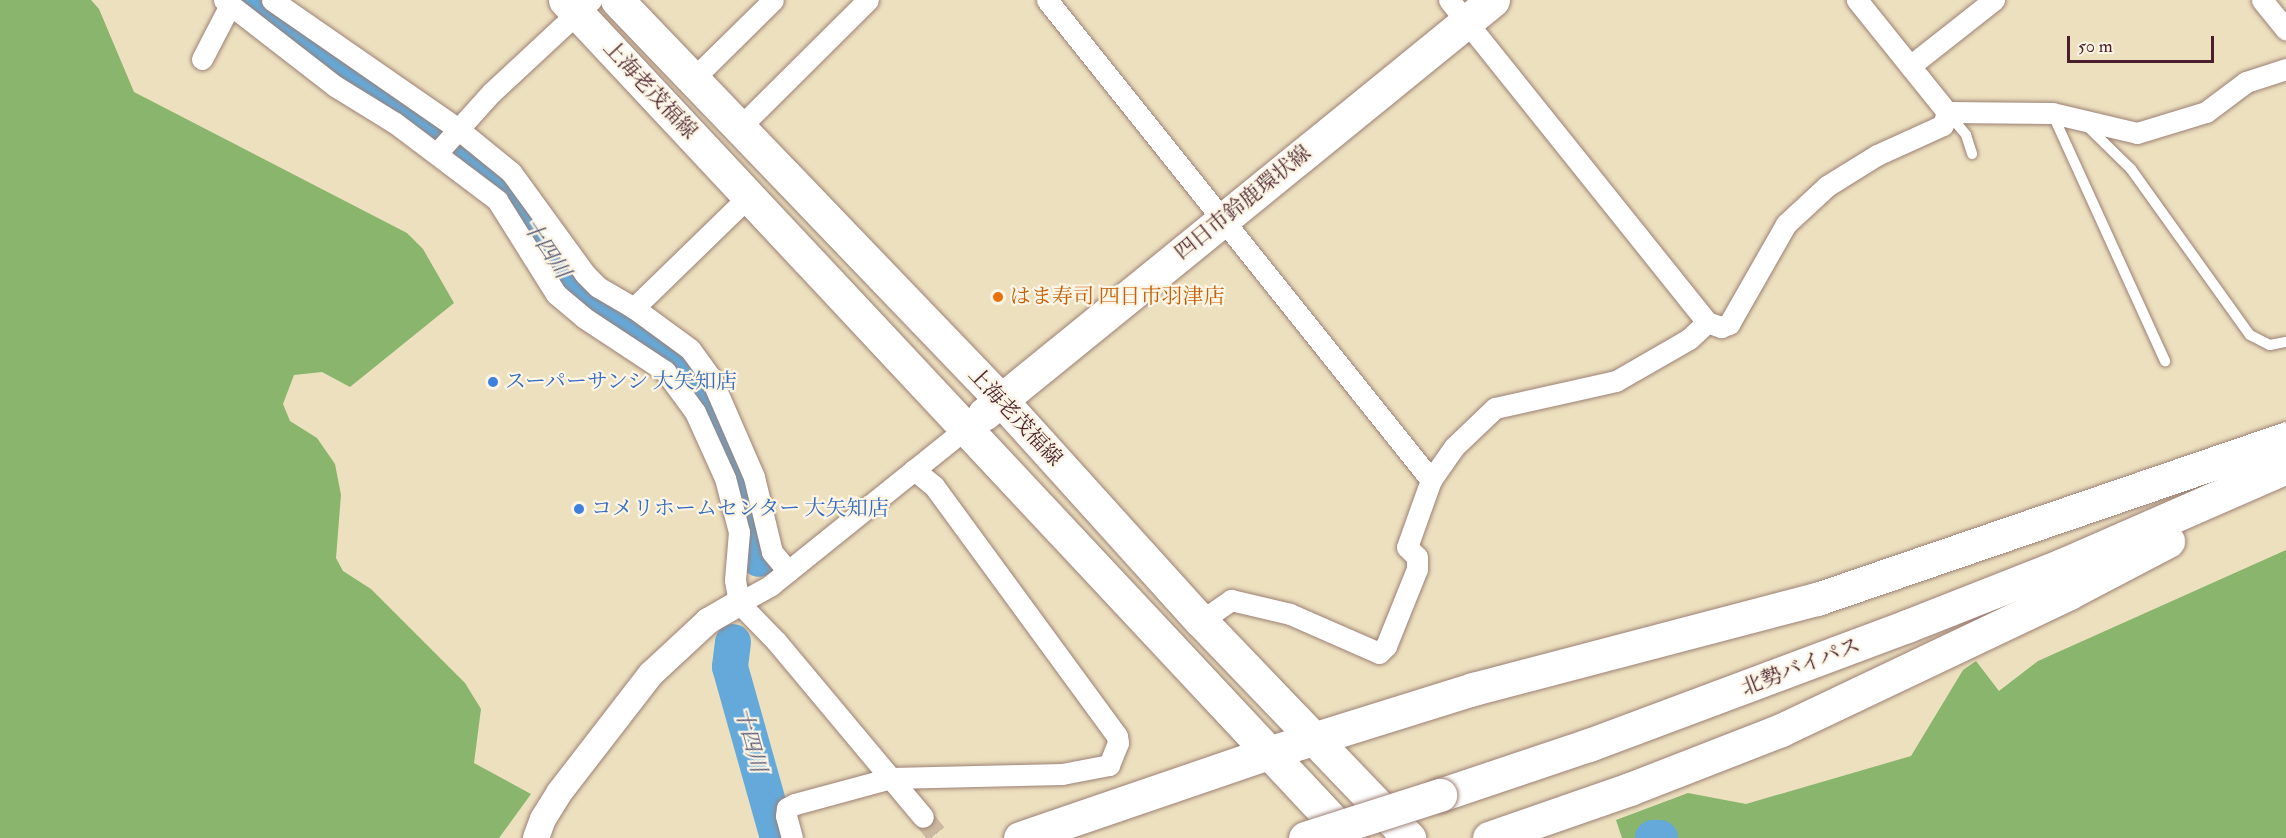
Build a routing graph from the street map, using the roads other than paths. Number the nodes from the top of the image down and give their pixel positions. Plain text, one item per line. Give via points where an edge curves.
1 (272, 0) edge
2 (617, 0) edge
3 (773, 0) edge
4 (868, 0) edge
5 (1047, 0) edge
6 (1493, 0) edge
7 (1857, 0) edge
8 (1995, 0) edge
9 (2262, 0) edge
10 (227, 3) edge
11 (578, 4) edge
12 (1457, 11) edge
13 (2286, 30) edge
14 (202, 59) dead end
15 (1910, 66) junction
16 (2286, 69) edge
17 (693, 79) junction
18 (1947, 112) junction
19 (2052, 113) junction
20 (2079, 117) junction
21 (738, 129) junction
22 (457, 131) junction
23 (437, 152) junction
24 (1972, 154) dead end
25 (749, 196) junction
26 (1222, 220) junction
27 (570, 263) dead end
28 (549, 277) junction
29 (634, 308) junction
30 (1707, 322) junction
31 (2286, 342) edge
32 (2166, 360) dead end
33 (1001, 400) junction
34 (707, 404) junction
35 (966, 428) junction
36 (2286, 438) edge
37 (2286, 467) edge
38 (914, 470) junction
39 (2286, 478) edge
40 (1431, 480) junction
41 (788, 571) junction
42 (739, 603) junction
43 (1201, 621) junction
44 (1316, 738) junction
45 (1271, 752) junction
46 (891, 778) junction
47 (923, 817) tunnel mouth
48 (536, 838) edge
49 (792, 838) edge
50 (1020, 838) edge
51 (1305, 838) edge
52 (1349, 838) edge
53 (1409, 838) edge
54 (1489, 838) edge

1 - 22 street
2 - 17 main road, 上海老茂福線
3 - 17 street
4 - 21 street
5 - 26 street
6 - 12 main road, 四日市鈴鹿環状線
7 - 15 street
8 - 15 street
9 - 13 street
10 - 14 street
10 - 23 street via 335,86
11 - 22 street
11 - 25 main road, 上海老茂福線
12 - 26 main road, 四日市鈴鹿環状線
12 - 30 street
15 - 18 street
16 - 20 street via 2246,82 2205,112 2137,133
17 - 21 main road, 上海老茂福線
18 - 19 street
18 - 24 lane via 1966,135
18 - 30 street via 1943,125 1937,129 1877,155 1827,186 1786,224 1729,324 1721,327
19 - 20 street
19 - 32 lane via 2068,140
20 - 31 lane via 2131,169 2250,335 2270,345
21 - 33 main road, 上海老茂福線
22 - 23 street
22 - 29 street via 519,181 598,287
23 - 28 street via 497,200
25 - 29 street
25 - 35 main road, 上海老茂福線
26 - 33 main road, 四日市鈴鹿環状線
26 - 40 street
27 - 28 street
28 - 34 street via 570,308
29 - 34 street via 690,350 711,378
30 - 40 street via 1689,339 1616,381 1496,408 1454,447
33 - 35 main road, 四日市鈴鹿環状線
33 - 43 main road, 上海老茂福線
34 - 41 street via 754,477 772,552
34 - 42 street via 739,532 735,580
35 - 38 street
35 - 45 main road, 上海老茂福線
36 - 44 main road via 1817,599 1473,689
37 - 51 main road, 北勢バイパス, bridge via 2062,565 1897,630 1611,737
38 - 41 street
38 - 46 street via 934,486 1117,736 1118,743 1109,765 1062,774
39 - 54 main road via 2069,593 1781,730
40 - 43 street via 1407,547 1417,557 1417,569 1386,646 1379,653 1290,614 1231,600
41 - 42 street
42 - 46 street via 776,641
42 - 48 street via 708,621 651,674 559,793
43 - 44 main road, 上海老茂福線
44 - 45 main road
44 - 53 main road, 上海老茂福線
45 - 50 main road
45 - 52 main road, 上海老茂福線
46 - 47 street
46 - 49 street via 787,808

